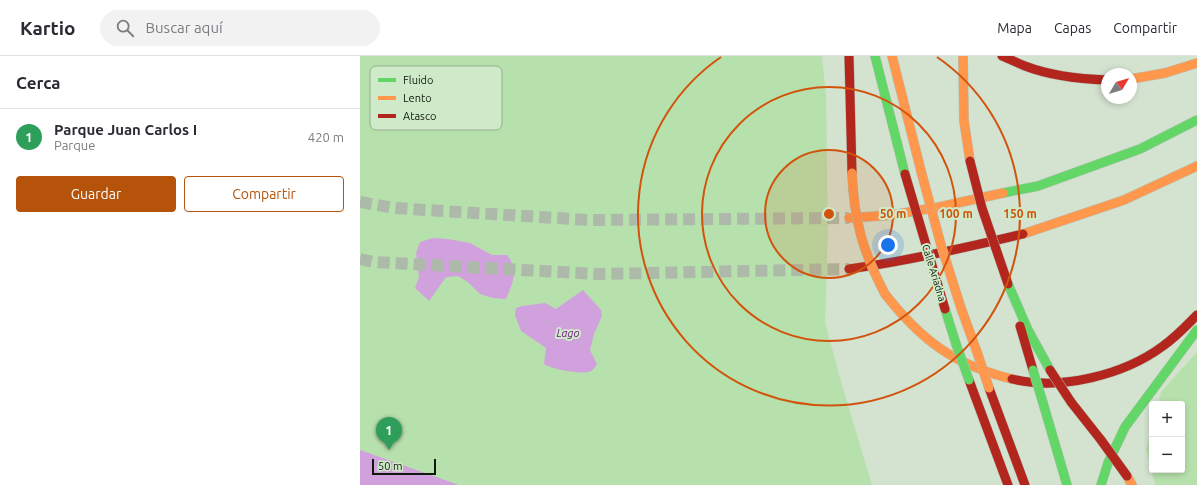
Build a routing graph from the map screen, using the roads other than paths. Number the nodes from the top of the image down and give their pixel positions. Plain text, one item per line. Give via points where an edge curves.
1 (849, 56) edge
2 (875, 56) edge
3 (892, 56) edge
4 (963, 56) edge
5 (1002, 56) edge
6 (1197, 63) edge
7 (1137, 78) edge
8 (1101, 80) edge
9 (1197, 120) edge
10 (1197, 166) edge
11 (849, 218) tunnel mouth
12 (849, 269) tunnel mouth
13 (1008, 284) junction
14 (1197, 315) edge
15 (1197, 330) edge
16 (1008, 485) edge
17 (1025, 485) edge
18 (1067, 485) edge
19 (1101, 485) edge
20 (1132, 485) edge

1 - 14 highway, bridge via 852,173 857,228 862,247 885,294 896,311 917,333 944,353 974,368 1007,380 1046,384 1073,382 1117,371 1172,340
2 - 16 highway, Calle Ariadna, bridge via 905,174 945,309
3 - 17 highway, Calle Ariadna, bridge via 941,245
4 - 13 highway, bridge via 964,121 970,161 982,208
5 - 8 highway via 1025,66 1053,73
6 - 7 highway
9 - 11 highway via 1140,149 1038,186 892,215
10 - 12 highway via 1124,200 1027,233 949,252
13 - 18 highway, bridge
13 - 20 highway, bridge via 1028,330 1050,370
15 - 19 highway via 1125,427

